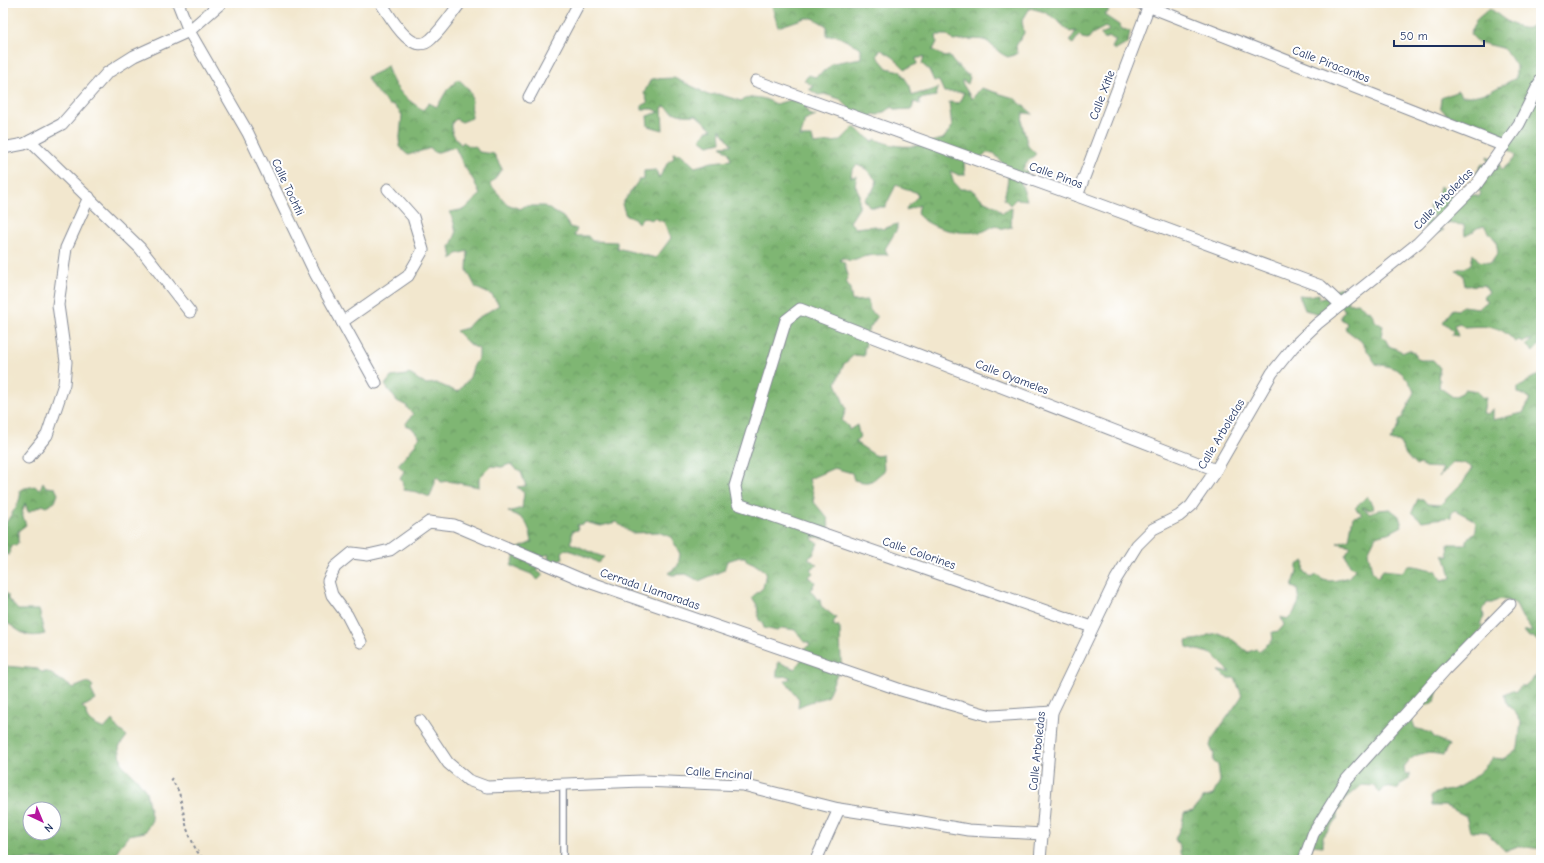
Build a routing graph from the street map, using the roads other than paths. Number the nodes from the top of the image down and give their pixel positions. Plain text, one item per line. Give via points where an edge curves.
1 (178, 3) edge
2 (221, 3) edge
3 (381, 3) edge
4 (460, 3) edge
5 (579, 3) edge
6 (1146, 4) edge
7 (190, 31) junction
8 (1541, 80) edge
9 (756, 81) dead end
10 (529, 97) dead end
11 (30, 141) junction
12 (1504, 146) junction
13 (3, 148) edge
14 (388, 189) dead end
15 (1077, 196) junction
16 (89, 197) junction
17 (1341, 304) junction
18 (190, 312) dead end
19 (342, 322) junction
20 (376, 382) dead end
21 (28, 458) dead end
22 (1216, 470) junction
23 (738, 504) joint
24 (1510, 604) dead end
25 (1092, 628) junction
26 (361, 642) dead end
27 (1052, 712) junction
28 (420, 721) dead end
29 (563, 784) junction
30 (839, 809) junction
31 (1043, 834) junction
32 (563, 860) edge
33 (816, 860) edge
34 (1040, 860) edge
35 (1304, 860) edge

1 - 7 street, Calle Tochtli
2 - 7 street
3 - 4 street via 398,28 412,42 421,44 430,40
5 - 10 street
6 - 12 street, Calle Piracantos
6 - 15 street, Calle Xitle
7 - 11 street via 134,56 107,73 62,124
7 - 19 street, Calle Tochtli via 248,132 315,273
8 - 12 street, Calle Arboledas via 1519,124
9 - 15 street, Calle Pinos
11 - 13 street
11 - 16 street
12 - 17 street, Calle Arboledas via 1476,185 1418,243
14 - 19 street via 413,217 423,250 408,276
15 - 17 street, Calle Pinos via 1321,286
16 - 18 street via 140,248
16 - 21 street via 66,248 58,305 66,362 64,384 47,435
17 - 22 street, Calle Arboledas via 1293,347 1272,373
19 - 20 street, Calle Tochtli
22 - 23 street, Calle Oyameles via 800,309 786,320 735,486
22 - 25 street, Calle Arboledas via 1191,506 1179,516 1153,529 1137,545 1116,578
23 - 25 street, Calle Colorines
24 - 35 street via 1445,670 1347,779 1313,834
25 - 27 street, Calle Arboledas
26 - 27 street, Cerrada Llamaradas via 347,615 332,595 328,581 335,567 352,553 368,555 390,550 429,522 454,525 583,580 901,690 991,716
27 - 31 street, Calle Arboledas
28 - 29 street, Calle Encinal via 448,763 468,780 487,787
29 - 30 street, Calle Encinal via 642,781 743,785
29 - 32 lane
30 - 31 street, Calle Encinal via 968,830
30 - 33 street
31 - 34 street, Calle Arboledas

